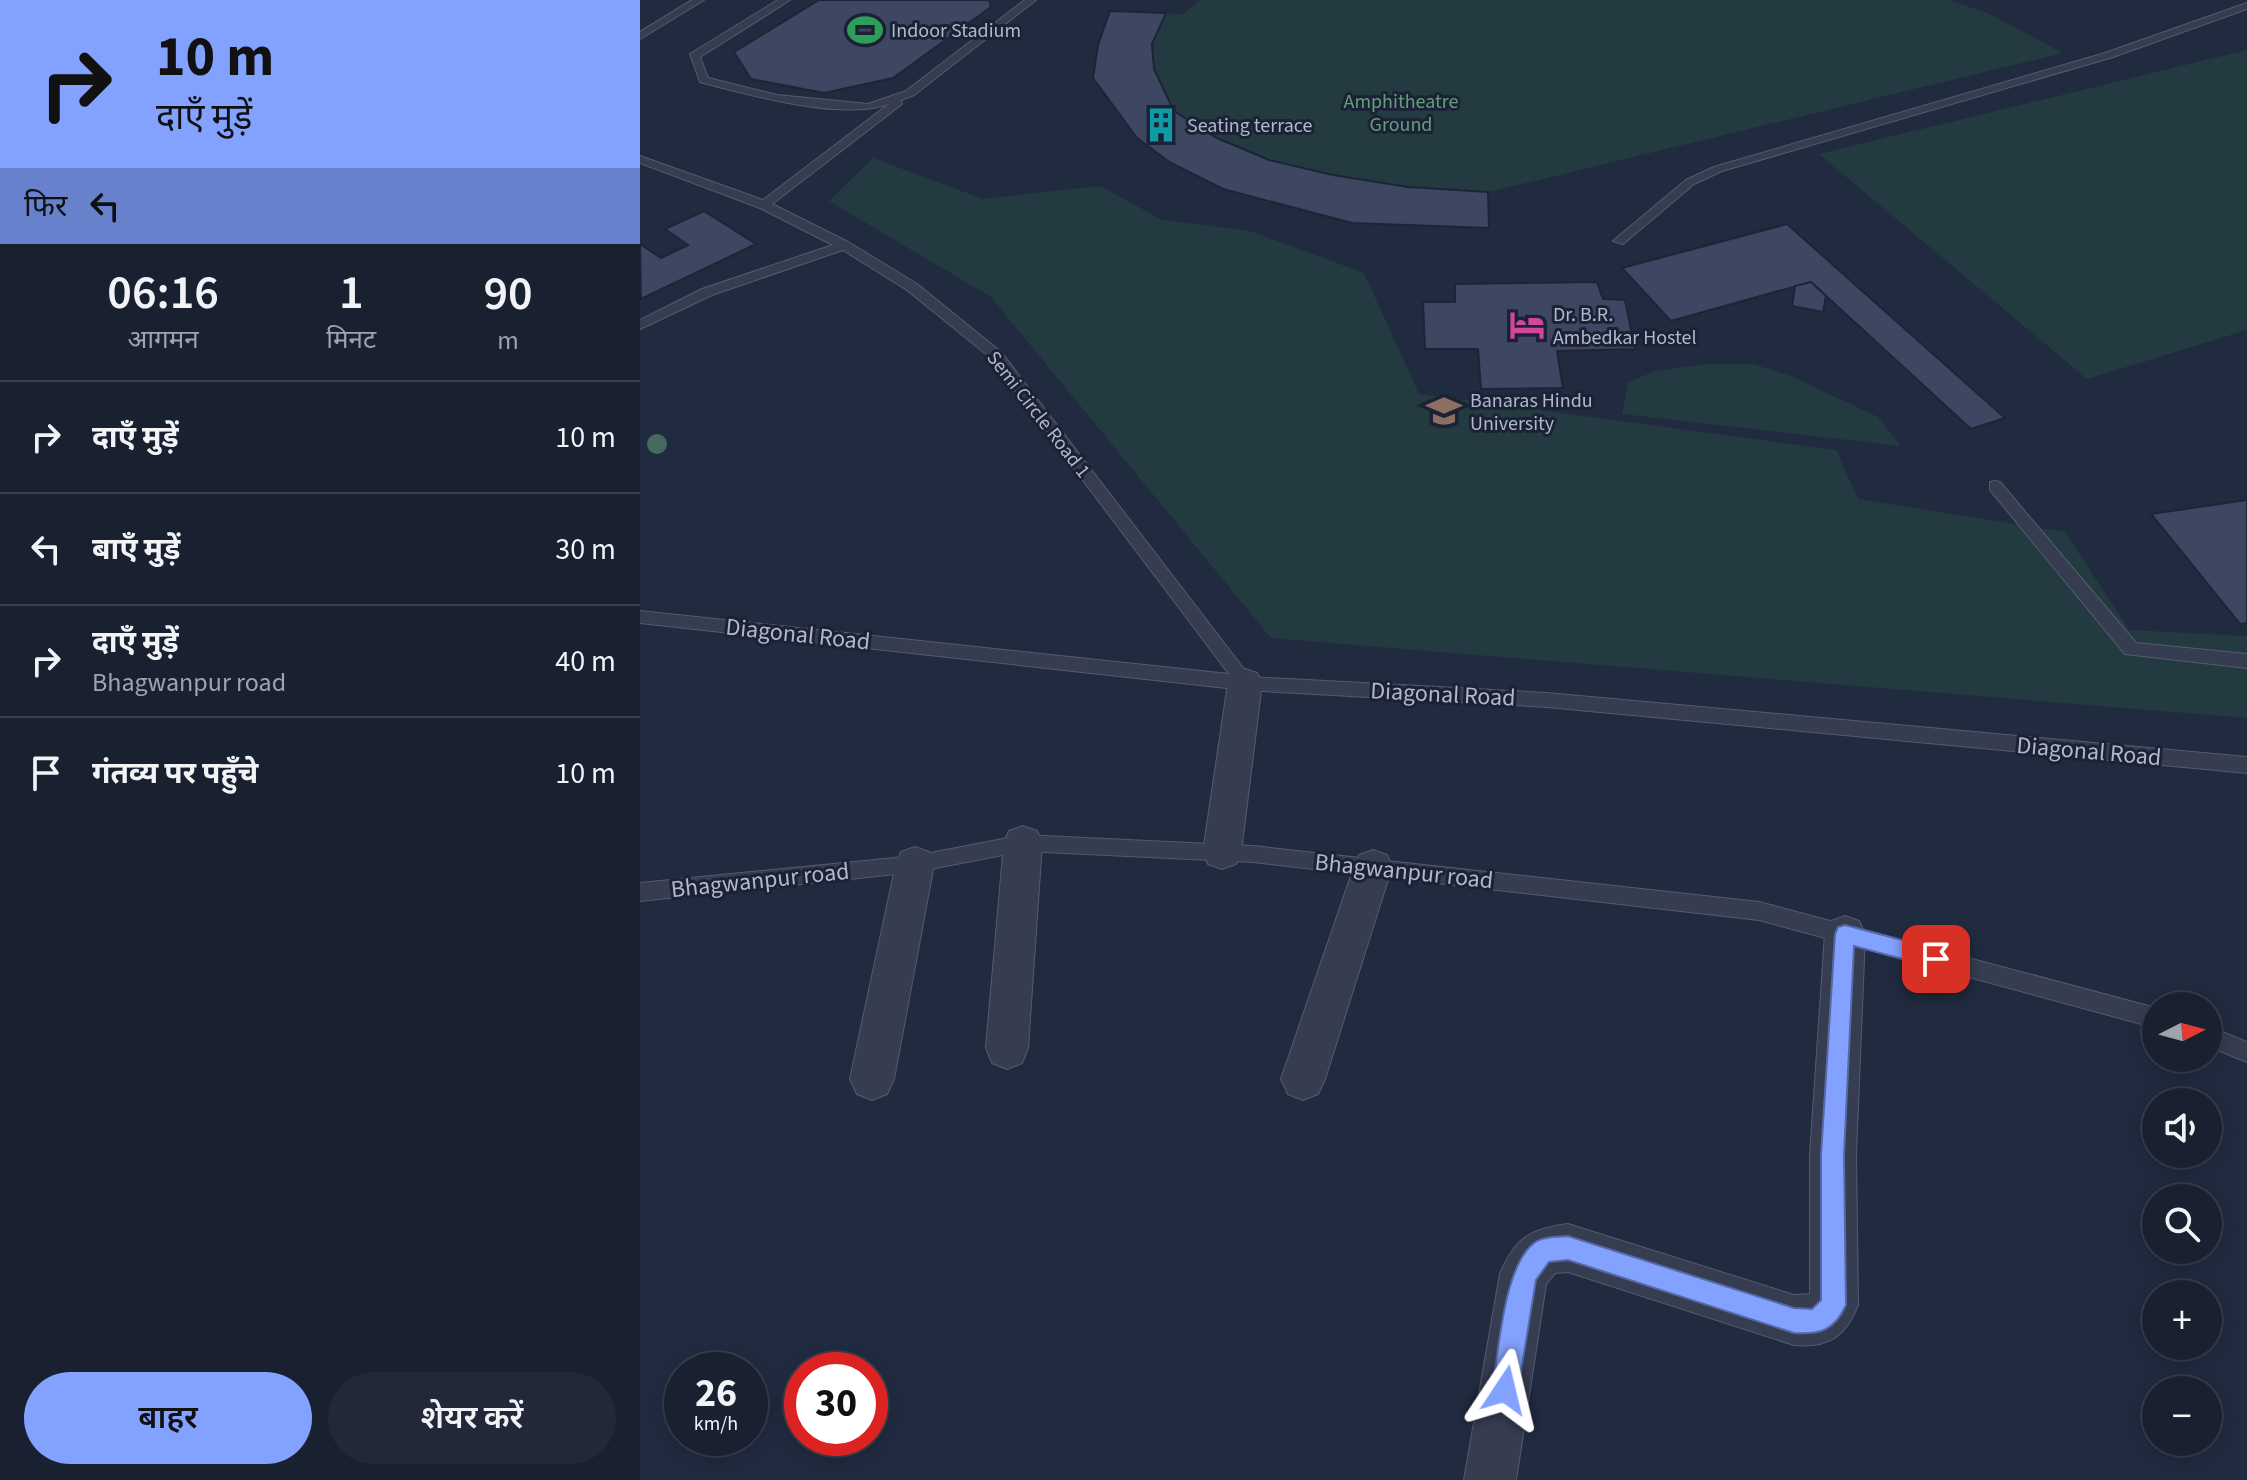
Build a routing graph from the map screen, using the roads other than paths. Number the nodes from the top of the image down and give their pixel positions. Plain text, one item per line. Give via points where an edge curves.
1 (699, 0) edge
2 (785, 0) edge
3 (1031, 0) edge
4 (2247, 6) edge
5 (640, 25) edge
6 (655, 27) junction
7 (640, 36) edge
8 (910, 93) junction
9 (640, 159) edge
10 (764, 205) junction
11 (1619, 241) dead end
12 (844, 245) junction
13 (640, 325) edge
14 (1995, 486) dead end
15 (640, 617) edge
16 (2247, 661) edge
17 (1245, 683) junction
18 (2247, 765) edge
19 (1023, 843) junction
20 (1222, 852) junction
21 (915, 864) junction
22 (1373, 867) junction
23 (640, 892) edge
24 (1845, 934) junction
25 (2142, 1014) edge
26 (2222, 1042) edge
27 (1007, 1048) dead end
28 (2247, 1052) edge
29 (872, 1079) dead end
30 (1303, 1079) dead end
31 (1490, 1480) edge

1 - 6 lane
2 - 8 lane via 694,56 704,80 777,98 869,107
3 - 8 lane
4 - 11 lane via 2109,55 1718,169 1690,182
5 - 6 lane
6 - 7 lane
8 - 10 lane
9 - 10 lane, Semi Circle Road 1
10 - 12 lane, Semi Circle Road 1
12 - 13 lane via 707,292
12 - 17 lane, Semi Circle Road 1 via 912,287 996,355
14 - 16 lane via 2131,649
15 - 17 lane, Diagonal Road
17 - 18 lane, Diagonal Road via 1547,700
17 - 20 street
19 - 20 lane, Bhagwanpur road
19 - 21 lane, Bhagwanpur road
19 - 27 street
20 - 22 lane, Bhagwanpur road
21 - 23 lane, Bhagwanpur road
21 - 29 street
22 - 24 lane, Bhagwanpur road via 1759,911
22 - 30 street
24 - 25 lane, Bhagwanpur road
24 - 31 street via 1833,1155 1834,1305 1816,1322 1794,1320 1568,1248 1543,1251 1524,1274
26 - 28 lane

